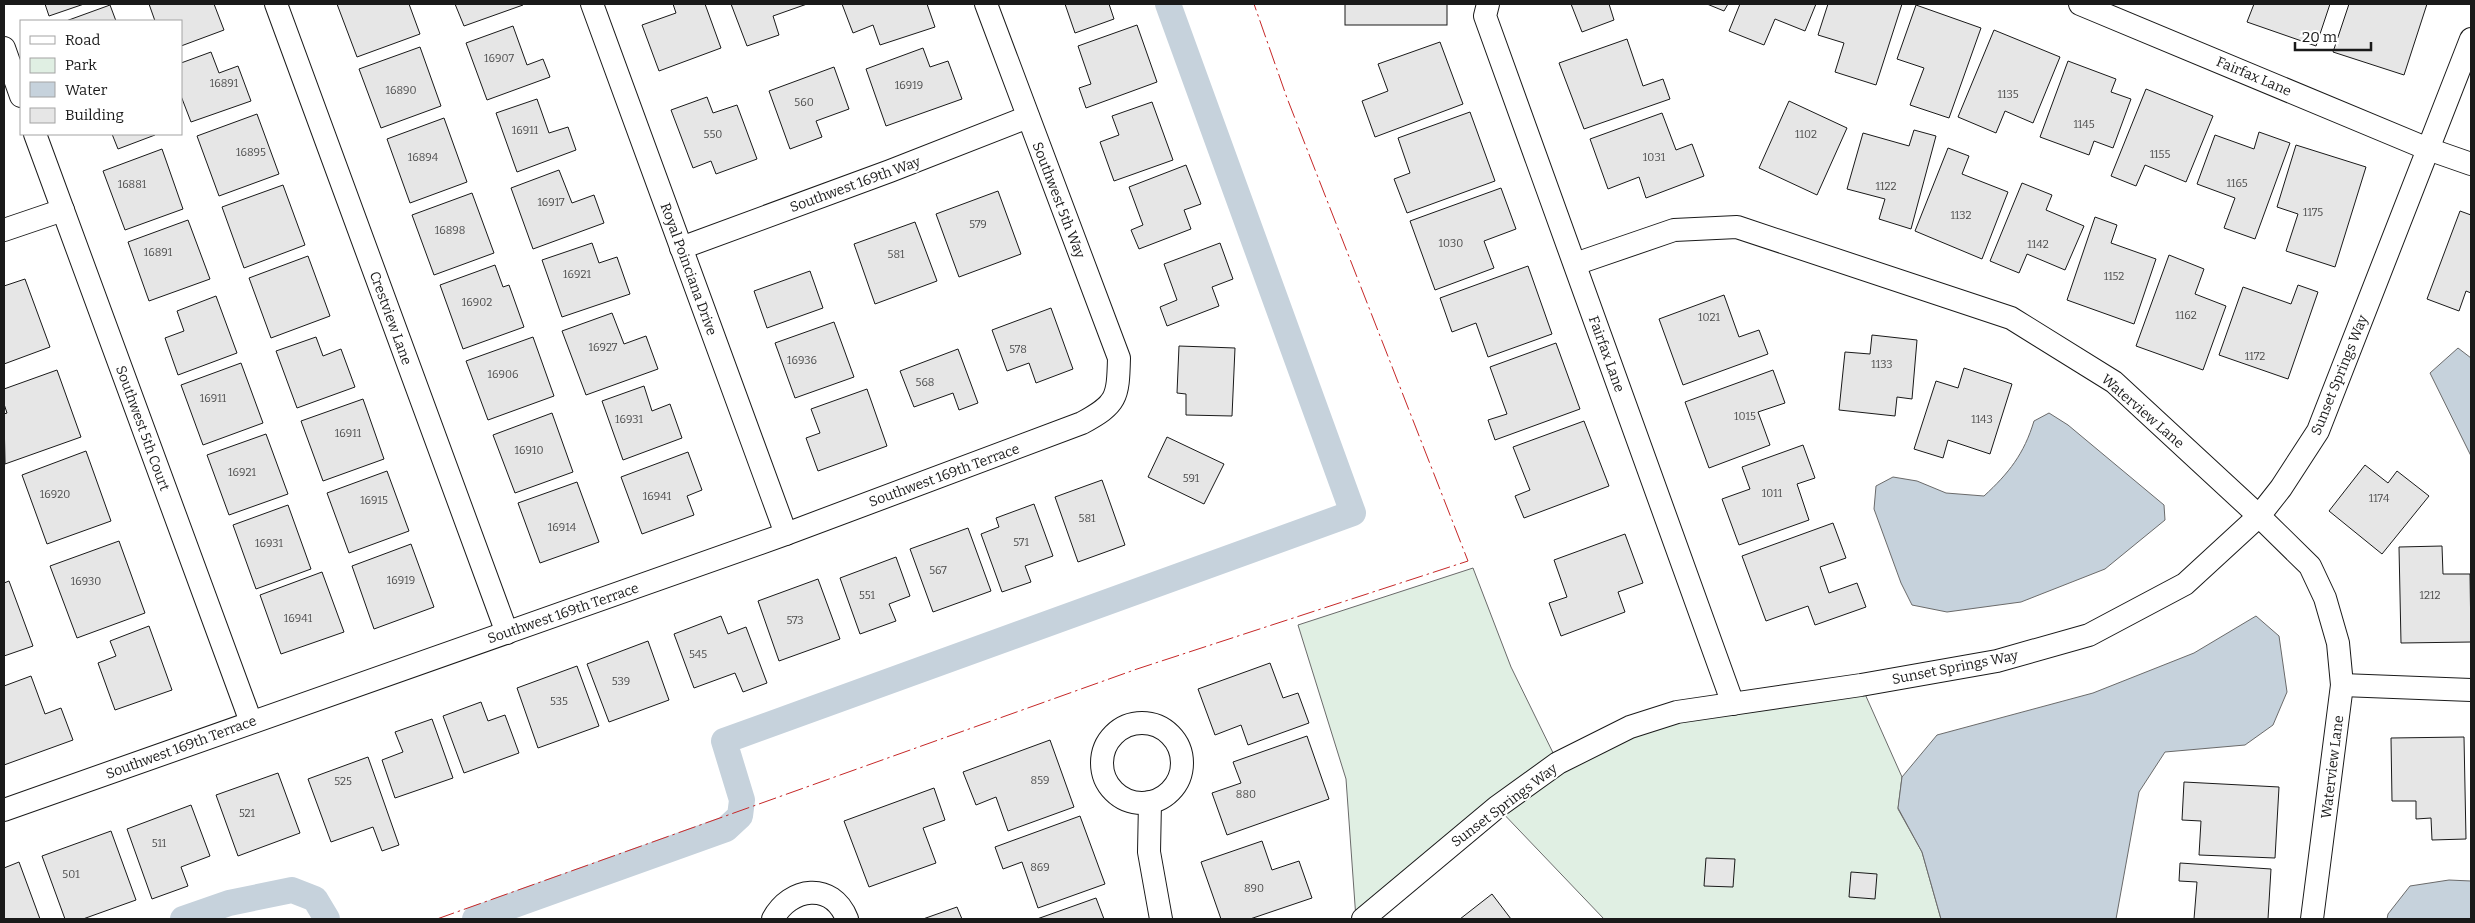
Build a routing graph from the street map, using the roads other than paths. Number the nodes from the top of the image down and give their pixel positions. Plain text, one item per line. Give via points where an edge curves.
1 (276, 4) edge
2 (592, 4) edge
3 (986, 4) edge
4 (1488, 4) edge
5 (2080, 4) edge
6 (2471, 39) edge
7 (4, 48) edge
8 (20, 93) edge
9 (1028, 117) junction
10 (35, 135) edge
11 (2428, 149) junction
12 (2471, 164) edge
13 (63, 210) junction
14 (4, 230) edge
15 (681, 248) junction
16 (1575, 264) junction
17 (1115, 399) joint
18 (2259, 516) junction
19 (786, 534) junction
20 (507, 633) junction
21 (2342, 685) junction
22 (2471, 690) edge
23 (1733, 704) junction
24 (251, 722) junction
25 (1150, 802) dead end
26 (4, 810) edge
27 (773, 919) edge
28 (847, 919) edge
29 (1162, 919) edge
30 (1363, 919) edge
31 (2312, 919) edge

1 - 20 street, Crestview Lane
2 - 15 street, Royal Poinciana Drive
3 - 9 street, Southwest 5th Way
4 - 16 street, Fairfax Lane via 1486,16
5 - 11 street, Fairfax Lane
6 - 11 street, Sunset Springs Way
7 - 8 street
9 - 15 street, Southwest 169th Way
9 - 17 street, Southwest 5th Way via 1119,358
10 - 13 street, Southwest 5th Court
11 - 12 street, Fairfax Lane
11 - 18 street, Sunset Springs Way via 2318,431
13 - 14 street
13 - 24 street, Southwest 5th Court
15 - 19 street, Royal Poinciana Drive
16 - 18 street, Waterview Lane via 1674,230 1737,226 2011,318 2114,382
16 - 23 street, Fairfax Lane
17 - 19 street, Southwest 169th Terrace via 1099,414 1082,423
18 - 21 street, Waterview Lane via 2310,566 2325,598 2338,643
18 - 23 street, Sunset Springs Way via 2185,584 2089,635 1997,661
19 - 20 street, Southwest 169th Terrace
20 - 24 street, Southwest 169th Terrace
21 - 22 street
21 - 31 street, Waterview Lane
23 - 30 street, Sunset Springs Way via 1677,712 1630,727 1558,763 1497,807
24 - 26 street, Southwest 169th Terrace
25 - 29 street via 1149,852
27 - 28 street via 789,898 814,892 837,903

